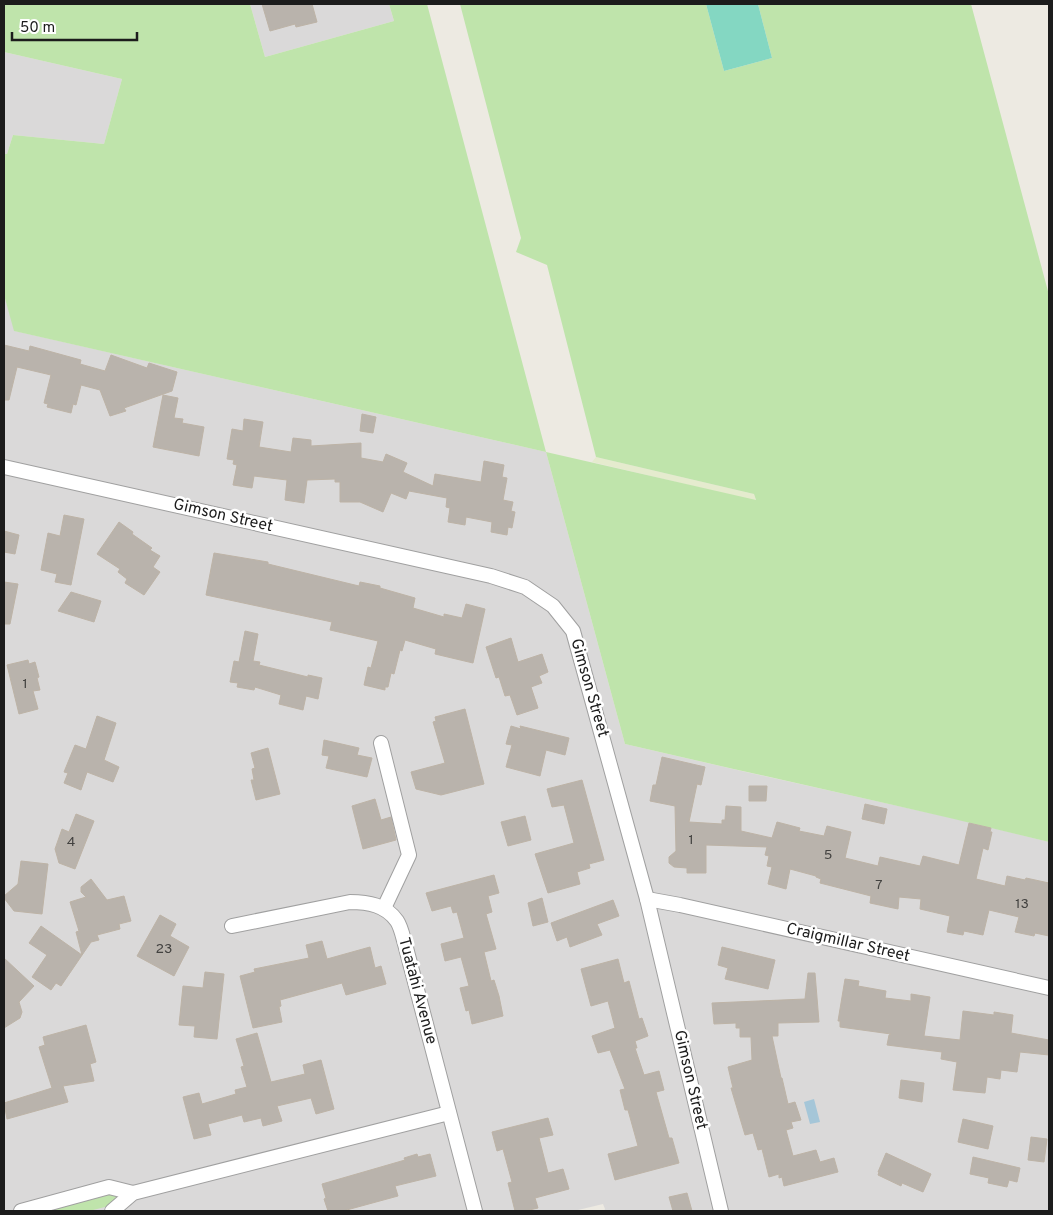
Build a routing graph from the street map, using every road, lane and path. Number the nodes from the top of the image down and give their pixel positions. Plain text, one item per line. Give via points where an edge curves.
1 (4, 467) edge
2 (381, 743) dead end
3 (647, 899) junction
4 (384, 908) junction
5 (232, 926) dead end
6 (1049, 988) edge
7 (449, 1113) junction
8 (133, 1193) junction
9 (21, 1211) edge
10 (112, 1211) edge
11 (476, 1211) edge
12 (722, 1211) edge

1 - 3 street, Gimson Street via 491,576 525,587 553,606 573,631
2 - 4 street via 409,855
3 - 6 street, Craigmillar Street
3 - 12 street, Gimson Street
4 - 5 street via 367,902 350,902
4 - 7 street, Tuatahi Avenue via 397,921 405,944
7 - 8 street
7 - 11 street, Tuatahi Avenue
8 - 9 street via 109,1187
8 - 10 street

